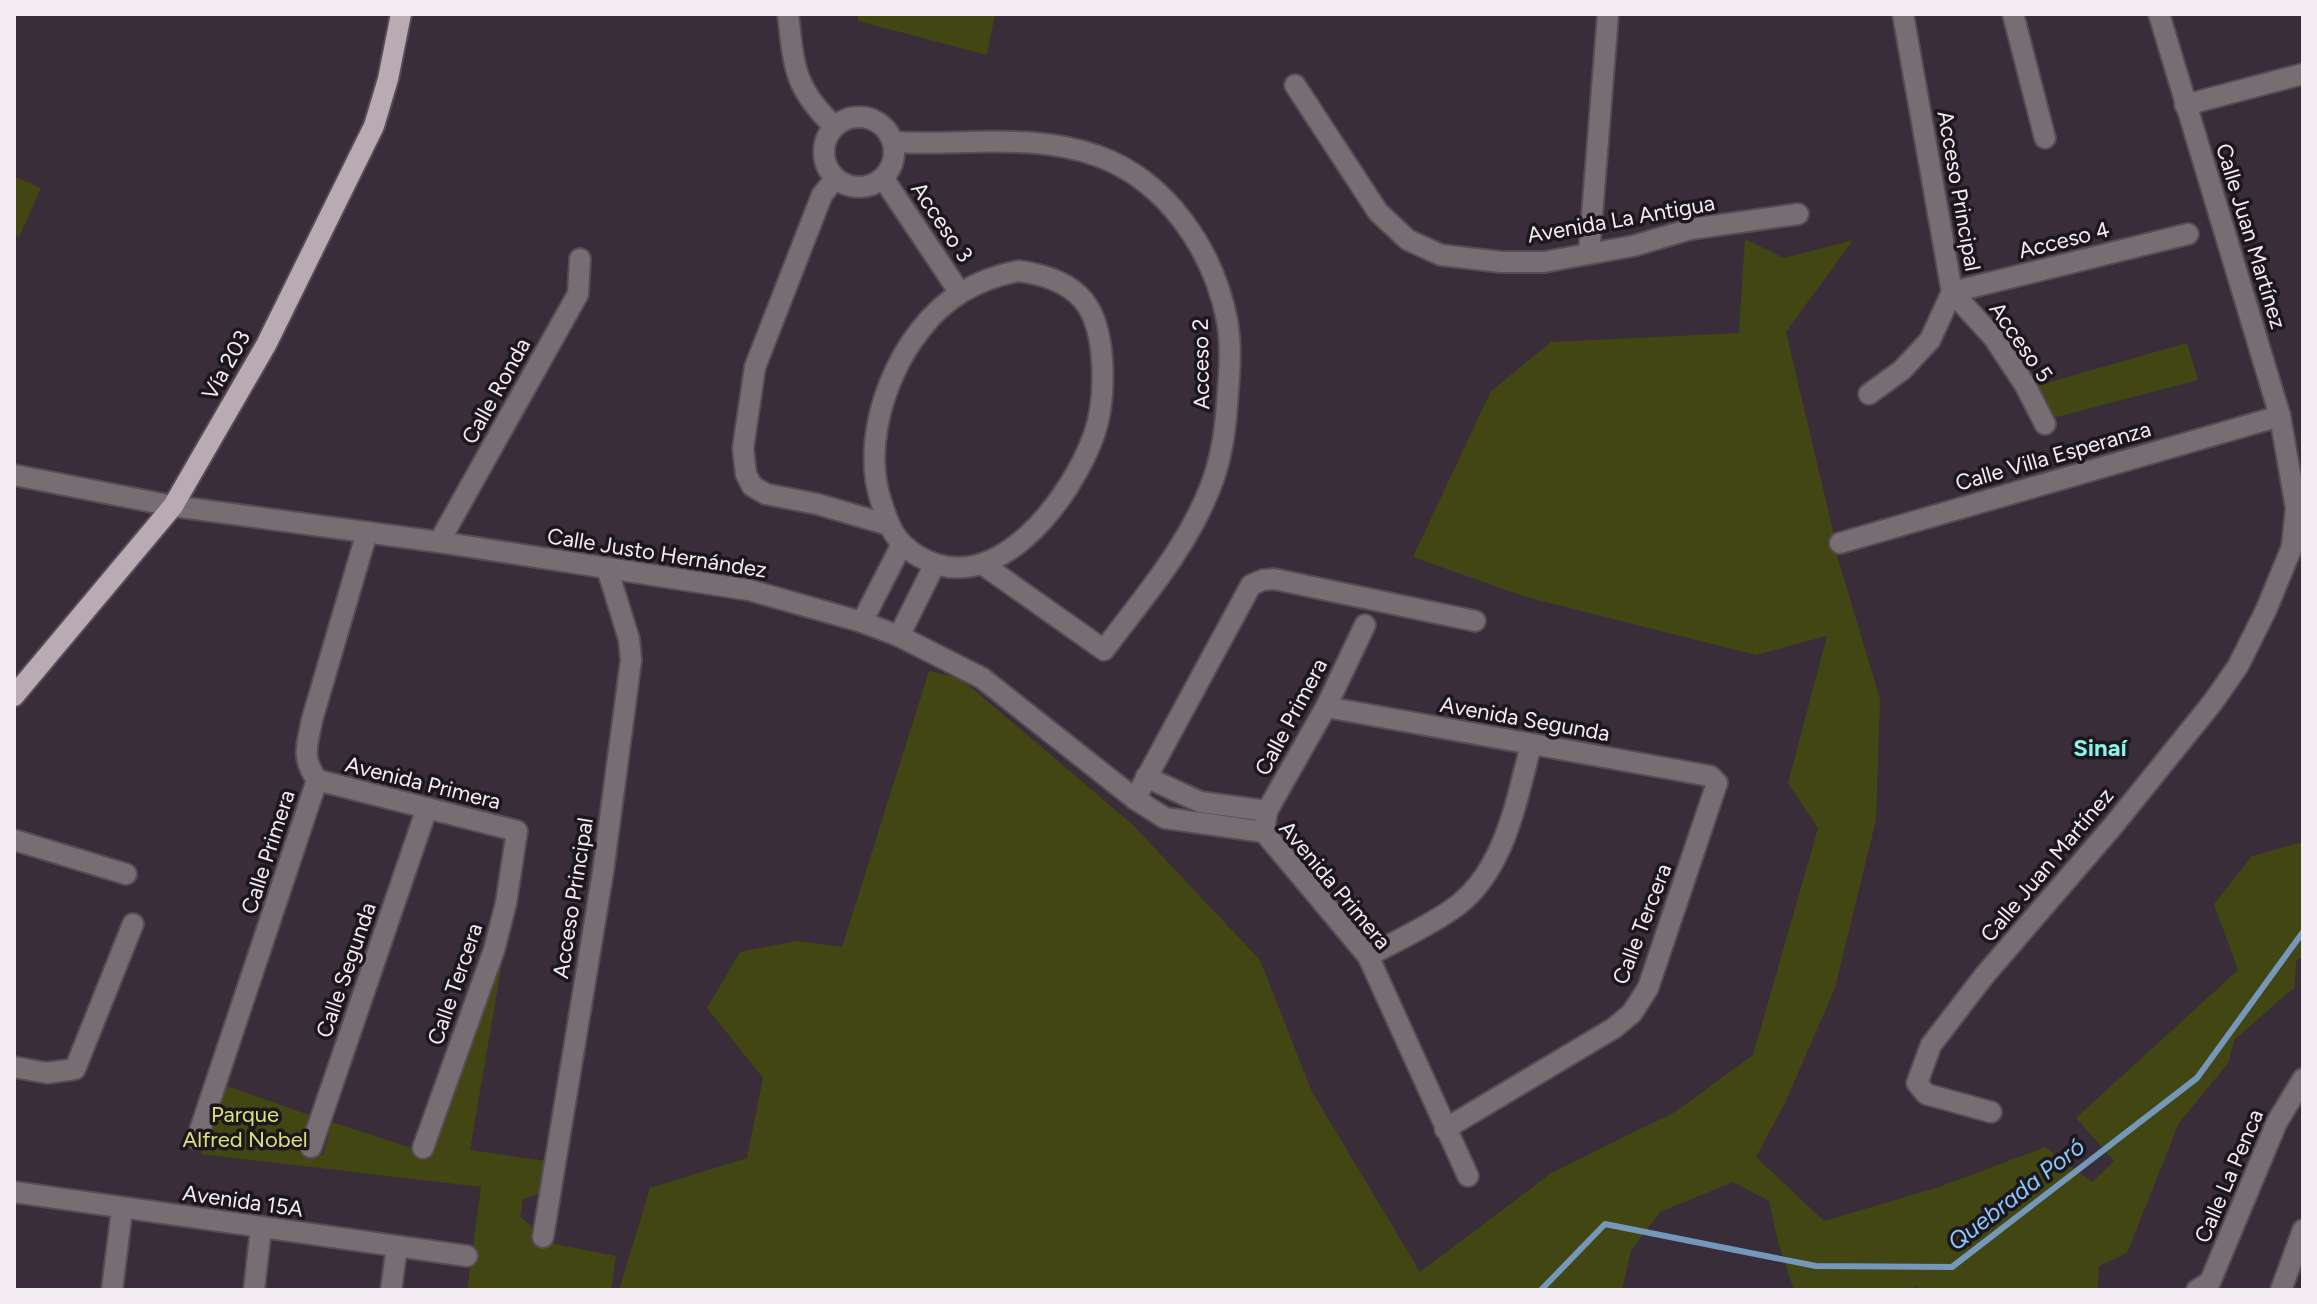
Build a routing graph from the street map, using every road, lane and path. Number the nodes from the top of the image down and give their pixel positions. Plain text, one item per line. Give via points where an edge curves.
1 (401, 14) edge
2 (788, 14) edge
3 (1608, 14) edge
4 (1903, 14) edge
5 (2013, 14) edge
6 (2159, 14) edge
7 (2303, 74) edge
8 (1295, 85) dead end
9 (2185, 105) junction
10 (834, 126) junction
11 (2045, 138) dead end
12 (893, 142) junction
13 (883, 178) junction
14 (835, 179) junction
15 (1798, 214) dead end
16 (2188, 234) dead end
17 (1589, 253) junction
18 (580, 259) dead end
19 (1952, 292) junction
20 (960, 293) junction
21 (1869, 394) dead end
22 (2280, 416) junction
23 (2045, 424) dead end
24 (14, 475) edge
25 (173, 506) junction
26 (889, 525) junction
27 (367, 532) junction
28 (439, 542) junction
29 (1840, 543) dead end
30 (901, 546) junction
31 (934, 566) junction
32 (985, 566) junction
33 (607, 568) junction
34 (1475, 621) dead end
35 (862, 622) junction
36 (1365, 625) dead end
37 (899, 636) junction
38 (14, 696) edge
39 (1326, 707) junction
40 (1531, 745) junction
41 (1146, 777) junction
42 (1716, 779) joint
43 (317, 780) junction
44 (1135, 799) junction
45 (427, 808) junction
46 (1265, 822) junction
47 (517, 831) joint
48 (14, 840) edge
49 (126, 874) dead end
50 (133, 924) dead end
51 (1368, 956) junction
52 (14, 1067) edge
53 (2303, 1079) edge
54 (1991, 1112) dead end
55 (1445, 1129) junction
56 (197, 1139) dead end
57 (311, 1147) dead end
58 (423, 1148) dead end
59 (1468, 1176) dead end
60 (14, 1192) edge
61 (122, 1209) junction
62 (261, 1228) junction
63 (2303, 1230) edge
64 (543, 1237) dead end
65 (397, 1246) junction
66 (467, 1256) dead end
67 (112, 1290) edge
68 (254, 1290) edge
69 (391, 1290) edge
70 (2197, 1290) edge
71 (2281, 1290) edge

1 - 25 main road, Vía 203 via 374,126 266,345
2 - 10 street via 795,70 814,107
3 - 17 street
4 - 19 street, Acceso Principal
5 - 11 street
6 - 9 street, Calle Juan Martínez
7 - 9 street
8 - 17 street, Avenida La Antigua via 1378,212 1408,240 1441,255 1501,262 1544,262
9 - 22 street, Calle Juan Martínez
10 - 12 street via 844,119 868,118
10 - 14 street via 823,147
12 - 13 street via 893,161
12 - 32 street, Acceso 2 via 1051,143 1126,169 1178,214 1201,247 1227,323 1224,443 1210,488 1185,541 1104,650
13 - 14 street via 865,187
13 - 20 street, Acceso 3
14 - 26 street via 822,195 755,367 743,448 746,474 752,486 766,494
15 - 17 street, Avenida La Antigua via 1691,229
16 - 19 street, Acceso 4
18 - 28 street, Calle Ronda via 578,294
19 - 21 street, Acceso Principal via 1930,340
19 - 23 street, Acceso 5 via 1992,336
20 - 26 street via 909,347 887,389 874,436 874,478
20 - 32 street via 992,276 1041,274 1083,300 1101,346 1094,434 1075,474 1023,541
22 - 29 street, Calle Villa Esperanza
22 - 54 street, Calle Juan Martínez via 2296,508 2292,547 2238,666 2113,826 1984,976 1931,1045 1919,1071 1917,1083 1926,1094
24 - 25 street, Calle Justo Hernández
25 - 27 street, Calle Justo Hernández
25 - 38 main road, Vía 203
26 - 30 street
27 - 28 street, Calle Justo Hernández
27 - 43 street, Calle Primera via 309,736 307,766
28 - 33 street, Calle Justo Hernández
30 - 31 street
30 - 35 street
31 - 32 street
31 - 37 street
33 - 35 street, Calle Justo Hernández via 749,590
33 - 64 street, Acceso Principal via 631,660
34 - 41 street via 1274,579 1251,585
35 - 37 street, Calle Justo Hernández
36 - 39 street, Calle Primera
37 - 44 street, Calle Justo Hernández via 982,678
39 - 40 street, Avenida Segunda
39 - 46 street, Calle Primera
40 - 42 street, Avenida Segunda
40 - 51 street via 1512,817 1479,882 1453,909
41 - 44 street
41 - 46 street, Avenida Primera via 1200,802
42 - 55 street, Calle Tercera via 1648,988 1632,1013
43 - 45 street, Avenida Primera
43 - 56 street, Calle Primera
44 - 46 street, Avenida Primera via 1180,822
45 - 47 street, Avenida Primera
45 - 57 street, Calle Segunda
46 - 51 street, Avenida Primera
47 - 58 street, Calle Tercera via 494,950
48 - 49 street
50 - 52 street via 75,1069 47,1073
51 - 55 street, Avenida Primera
53 - 70 street, Calle La Penca via 2277,1122 2210,1282
55 - 59 street, Avenida Primera
60 - 61 street, Avenida 15A
61 - 62 street, Avenida 15A
61 - 67 street
62 - 65 street, Avenida 15A
62 - 68 street
63 - 71 street
65 - 66 street, Avenida 15A
65 - 69 street

